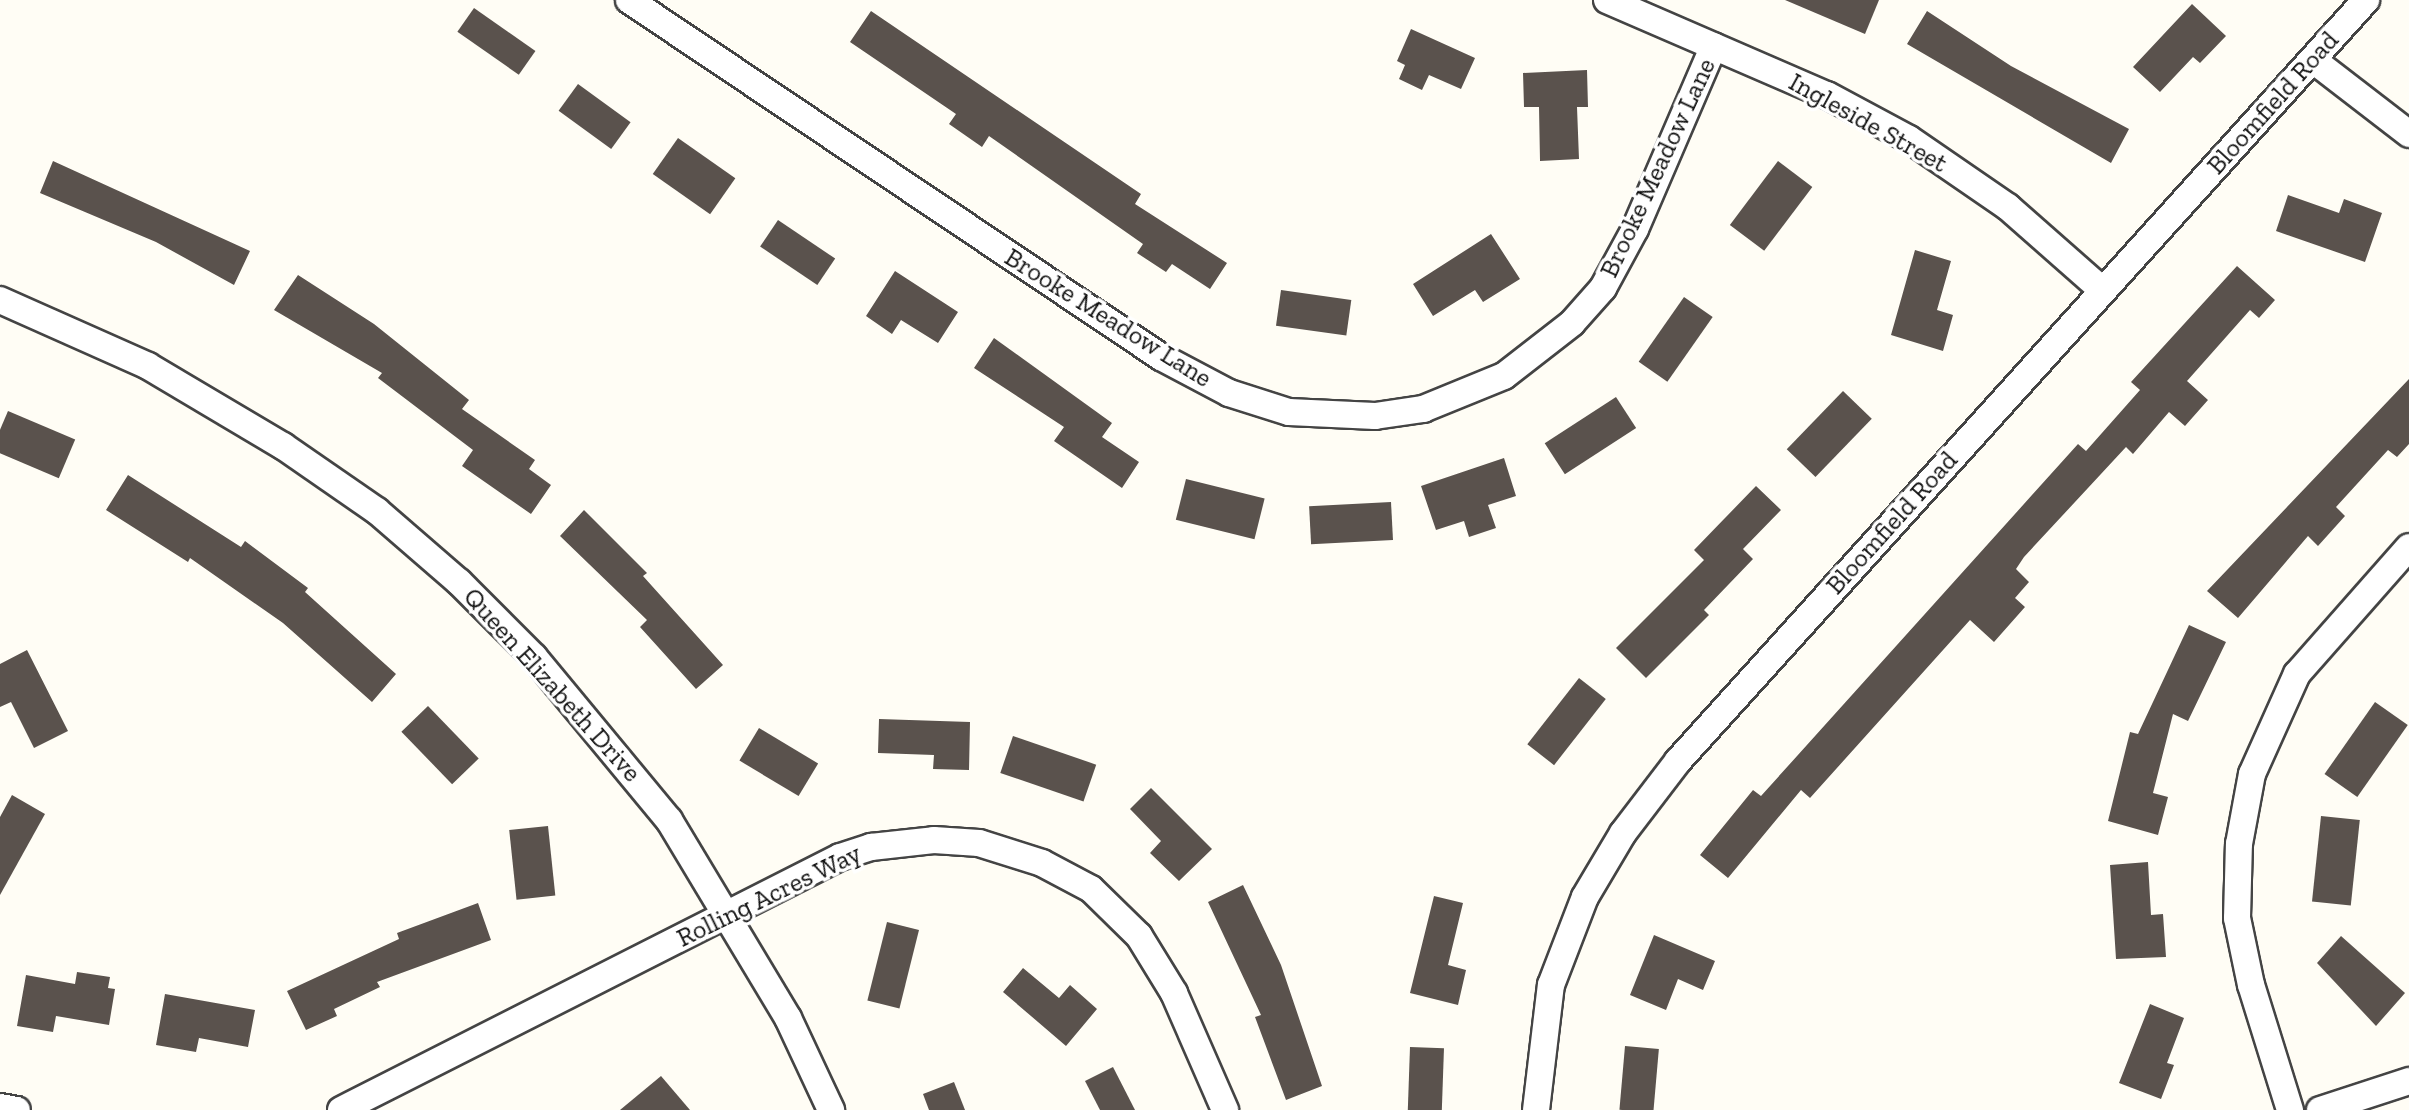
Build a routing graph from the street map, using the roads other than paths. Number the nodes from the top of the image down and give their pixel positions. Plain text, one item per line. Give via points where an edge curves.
1 (629, 0) edge
2 (1608, 0) edge
3 (2366, 0) edge
4 (1714, 46) junction
5 (2313, 60) junction
6 (2409, 134) edge
7 (2102, 290) junction
8 (0, 300) edge
9 (2409, 547) edge
10 (729, 913) junction
11 (2409, 1081) edge
12 (0, 1107) edge
13 (17, 1110) edge
14 (341, 1110) edge
15 (831, 1110) edge
16 (1225, 1110) edge
17 (1536, 1110) edge
18 (2290, 1110) edge
19 (2320, 1110) edge

1 - 4 street, Brooke Meadow Lane via 1161,357 1229,393 1289,412 1375,416 1423,409 1504,376 1546,345 1603,288 1635,229
2 - 4 street, Ingleside Street
3 - 5 street, Bloomfield Road
4 - 7 street, Ingleside Street via 1827,95 1909,139 2008,207
5 - 6 street
5 - 7 street, Bloomfield Road
7 - 17 street, Bloomfield Road via 1678,761 1623,833 1585,897 1551,985
8 - 10 street, Queen Elizabeth Drive via 148,366 283,446 377,511 534,657 614,747
9 - 18 street via 2297,674 2252,774 2239,844 2237,918 2251,985
10 - 14 street, Rolling Acres Way
10 - 15 street, Queen Elizabeth Drive
10 - 16 street, Rolling Acres Way via 871,847 934,841 979,843 1042,863 1091,889 1139,936 1174,993
11 - 19 street
12 - 13 street

